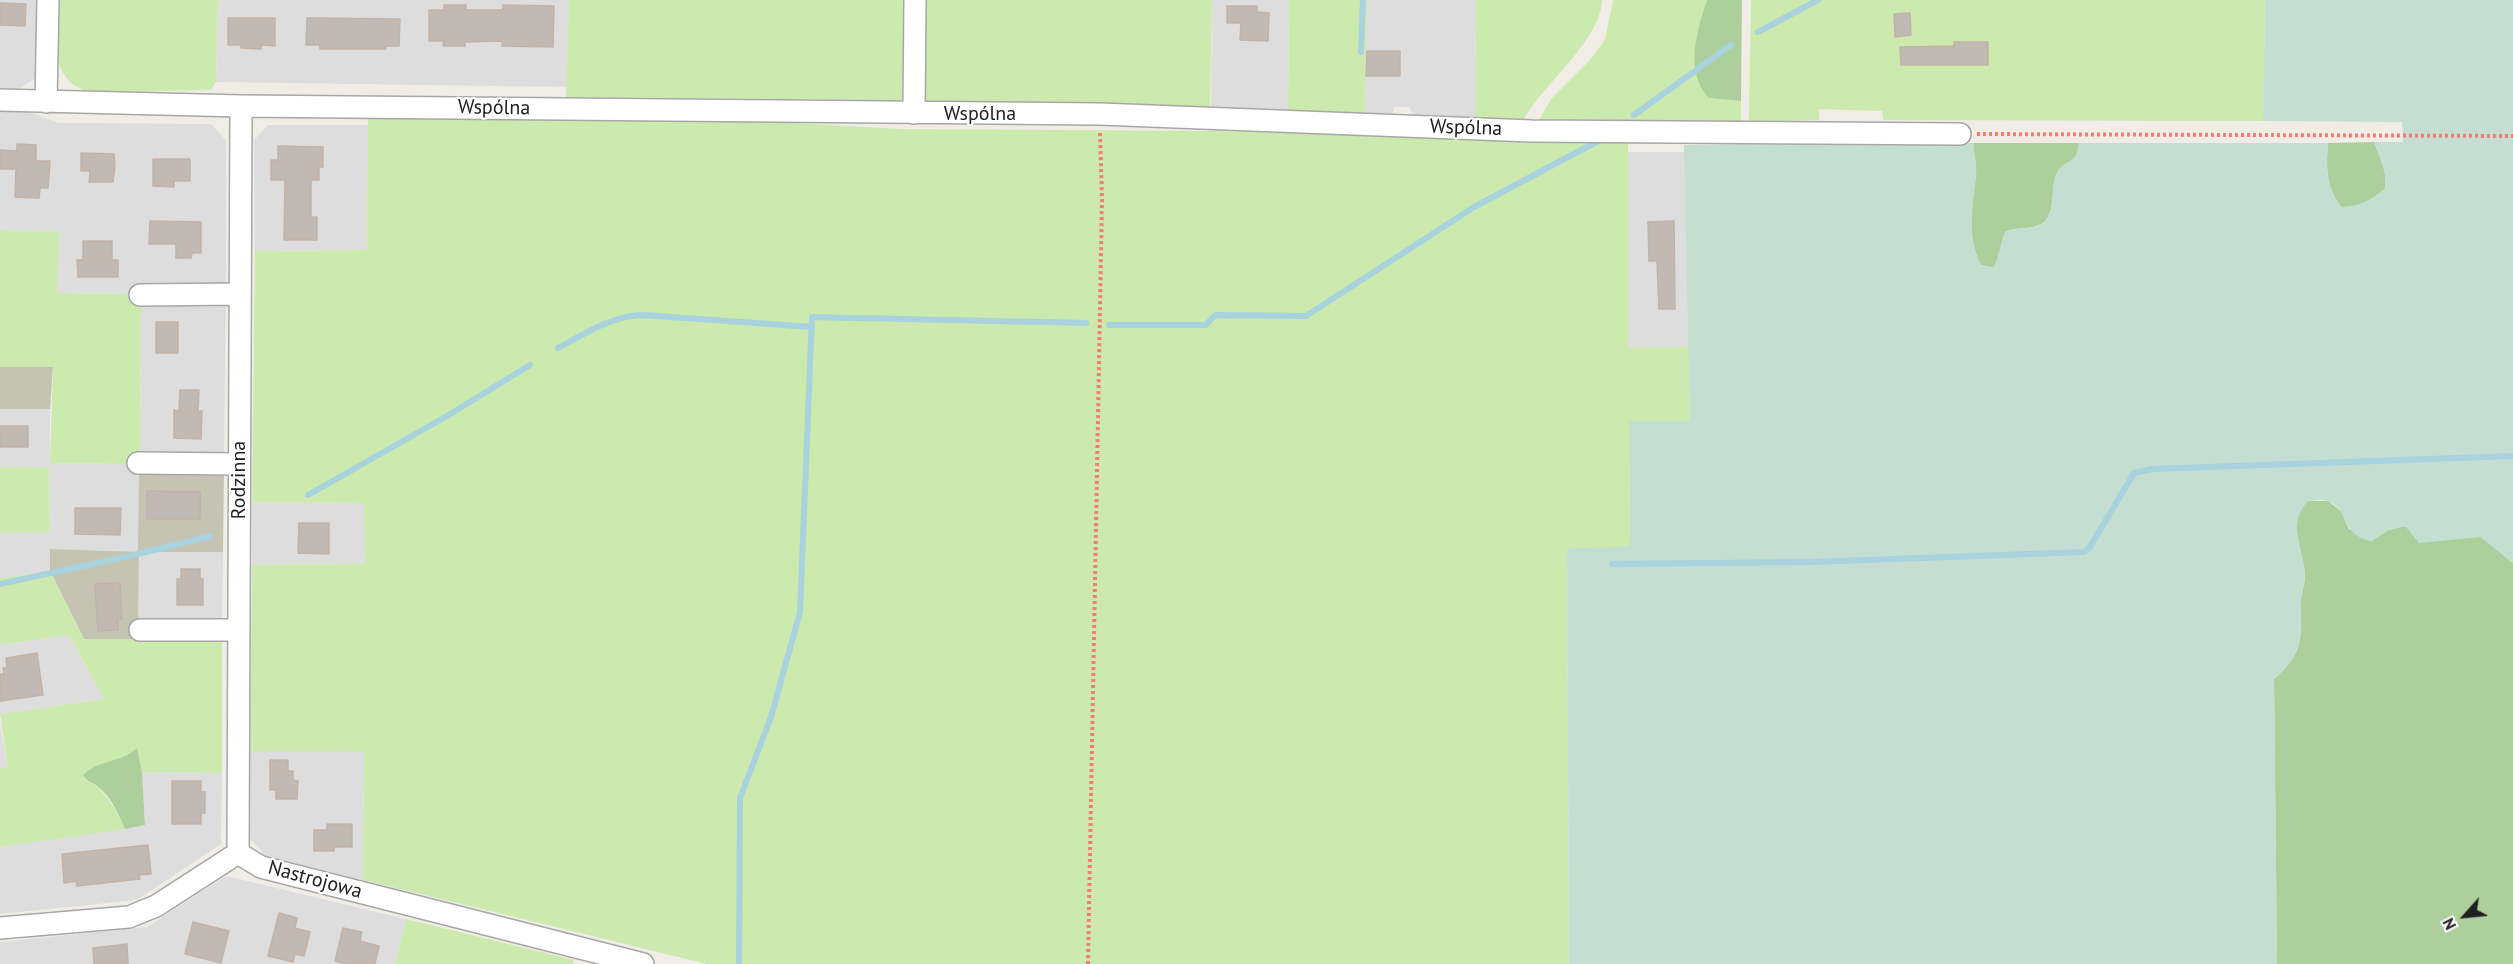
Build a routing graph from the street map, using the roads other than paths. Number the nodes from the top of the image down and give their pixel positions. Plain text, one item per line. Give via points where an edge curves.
1 (48, 0) edge
2 (915, 0) edge
3 (0, 100) edge
4 (46, 102) junction
5 (241, 106) junction
6 (914, 113) junction
7 (1960, 134) road end
8 (240, 294) junction
9 (140, 295) dead end
10 (138, 463) dead end
11 (239, 464) junction
12 (140, 630) dead end
13 (239, 630) junction
14 (238, 853) junction
15 (0, 928) edge
16 (643, 964) edge

1 - 4 street
2 - 6 street
3 - 4 street, Wspólna
4 - 5 street, Wspólna
5 - 6 street, Wspólna
5 - 8 street, Rodzinna
6 - 7 street, Wspólna via 1100,114 1531,131
8 - 9 street
8 - 11 street, Rodzinna
10 - 11 street
11 - 13 street, Rodzinna
12 - 13 street
13 - 14 street, Rodzinna
14 - 15 street via 156,906 129,917
14 - 16 street, Nastrojowa via 261,867

